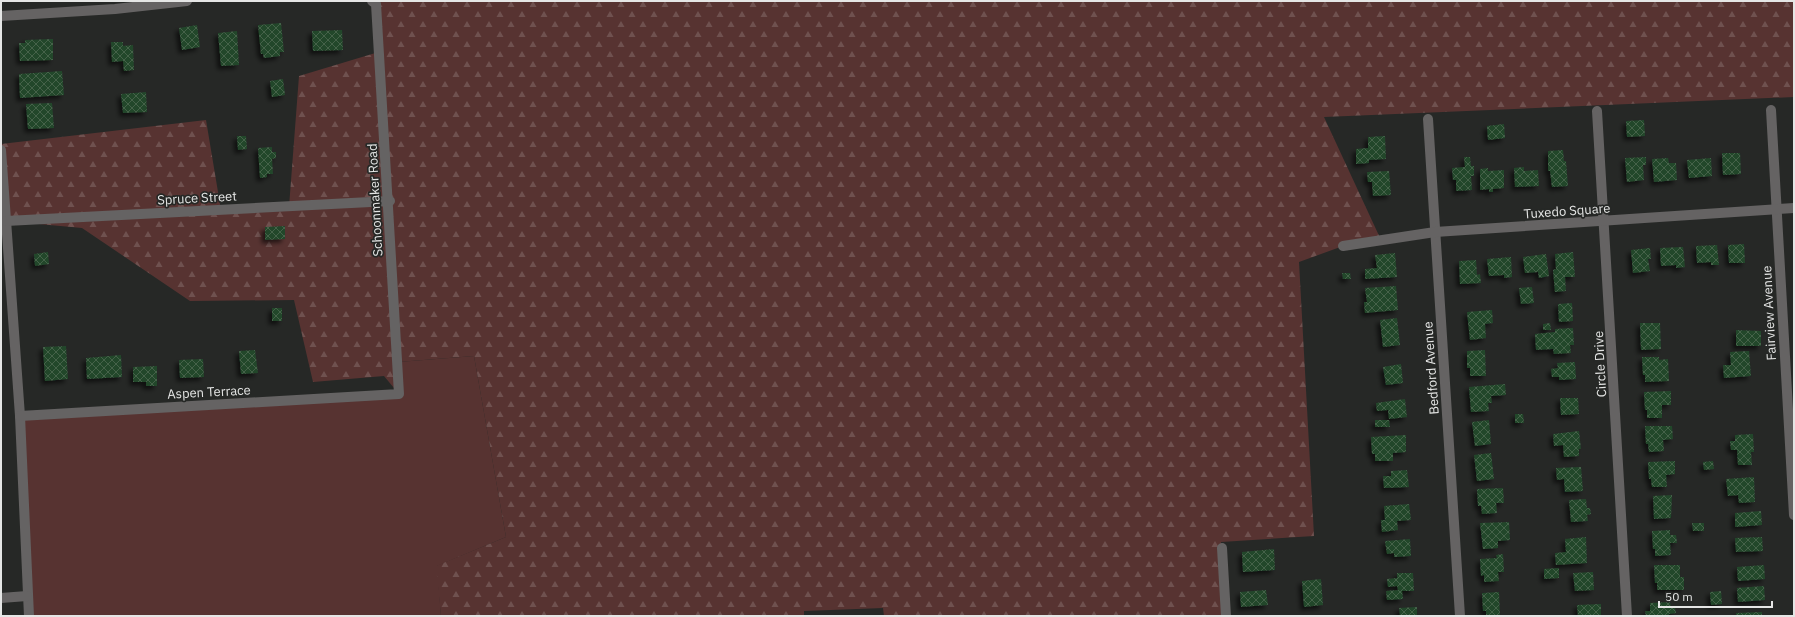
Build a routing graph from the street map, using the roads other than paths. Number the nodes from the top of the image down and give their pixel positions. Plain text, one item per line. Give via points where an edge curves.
1 (187, 1) edge
2 (374, 3) edge
3 (1, 16) edge
4 (1771, 110) dead end
5 (1597, 111) dead end
6 (1428, 119) dead end
7 (1, 150) edge
8 (389, 202) junction
9 (1794, 208) edge
10 (1776, 209) junction
11 (6, 221) junction
12 (1605, 221) junction
13 (1435, 232) junction
14 (1343, 246) dead end
15 (400, 394) joint
16 (20, 416) junction
17 (1794, 515) edge
18 (1222, 548) dead end
19 (27, 596) junction
20 (1, 598) edge
21 (29, 616) edge
22 (1226, 616) edge
23 (1460, 616) edge
24 (1627, 616) edge

1 - 3 street via 115,9
2 - 8 street, Schoonmaker Road
4 - 10 street, Fairview Avenue
5 - 12 street, Circle Drive
6 - 13 street, Bedford Avenue
7 - 11 street
8 - 11 street, Spruce Street
8 - 15 street, Schoonmaker Road
9 - 10 street, Tuxedo Square
10 - 12 street, Tuxedo Square
10 - 17 street, Fairview Avenue
11 - 16 street
12 - 13 street, Tuxedo Square
12 - 24 street, Circle Drive
13 - 14 street, Tuxedo Square
13 - 23 street, Bedford Avenue
15 - 16 street, Aspen Terrace
16 - 19 street
18 - 22 street
19 - 20 street
19 - 21 street

